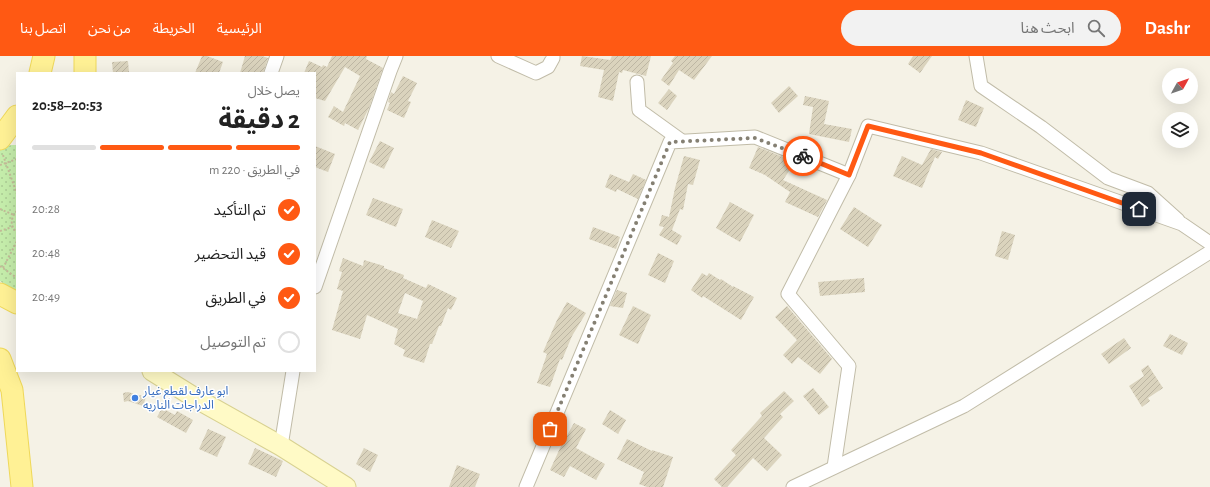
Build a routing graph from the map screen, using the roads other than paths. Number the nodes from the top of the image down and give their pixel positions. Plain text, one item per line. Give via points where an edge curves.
1 (44, 56) edge
2 (85, 56) edge
3 (277, 56) edge
4 (396, 56) edge
5 (498, 56) edge
6 (553, 56) edge
7 (976, 56) edge
8 (40, 72) edge
9 (85, 72) edge
10 (270, 72) edge
11 (637, 82) dead end
12 (16, 117) edge
13 (16, 136) edge
14 (0, 140) edge
15 (682, 141) junction
16 (849, 175) junction
17 (1182, 224) junction
18 (1210, 243) edge
19 (1210, 252) edge
20 (316, 284) edge
21 (0, 294) edge
22 (16, 302) edge
23 (0, 359) edge
24 (19, 372) edge
25 (154, 372) edge
26 (293, 372) edge
27 (8, 394) edge
28 (281, 446) junction
29 (834, 467) junction
30 (22, 487) edge
31 (346, 487) edge
32 (526, 487) edge
33 (793, 487) edge

1 - 8 main road
2 - 9 main road
3 - 10 street
4 - 20 street
5 - 6 street via 536,73 548,67
7 - 17 street via 981,86 1108,178 1148,193
11 - 15 street via 639,110
12 - 14 main road
13 - 14 main road
15 - 16 street via 755,138
15 - 32 street via 670,142
16 - 17 street via 868,126 981,153
16 - 29 street via 788,294 849,366
17 - 18 street
19 - 29 street via 964,406
21 - 22 main road
23 - 27 main road
24 - 27 main road
25 - 28 street
26 - 28 street
27 - 30 main road
28 - 31 street
29 - 33 street

